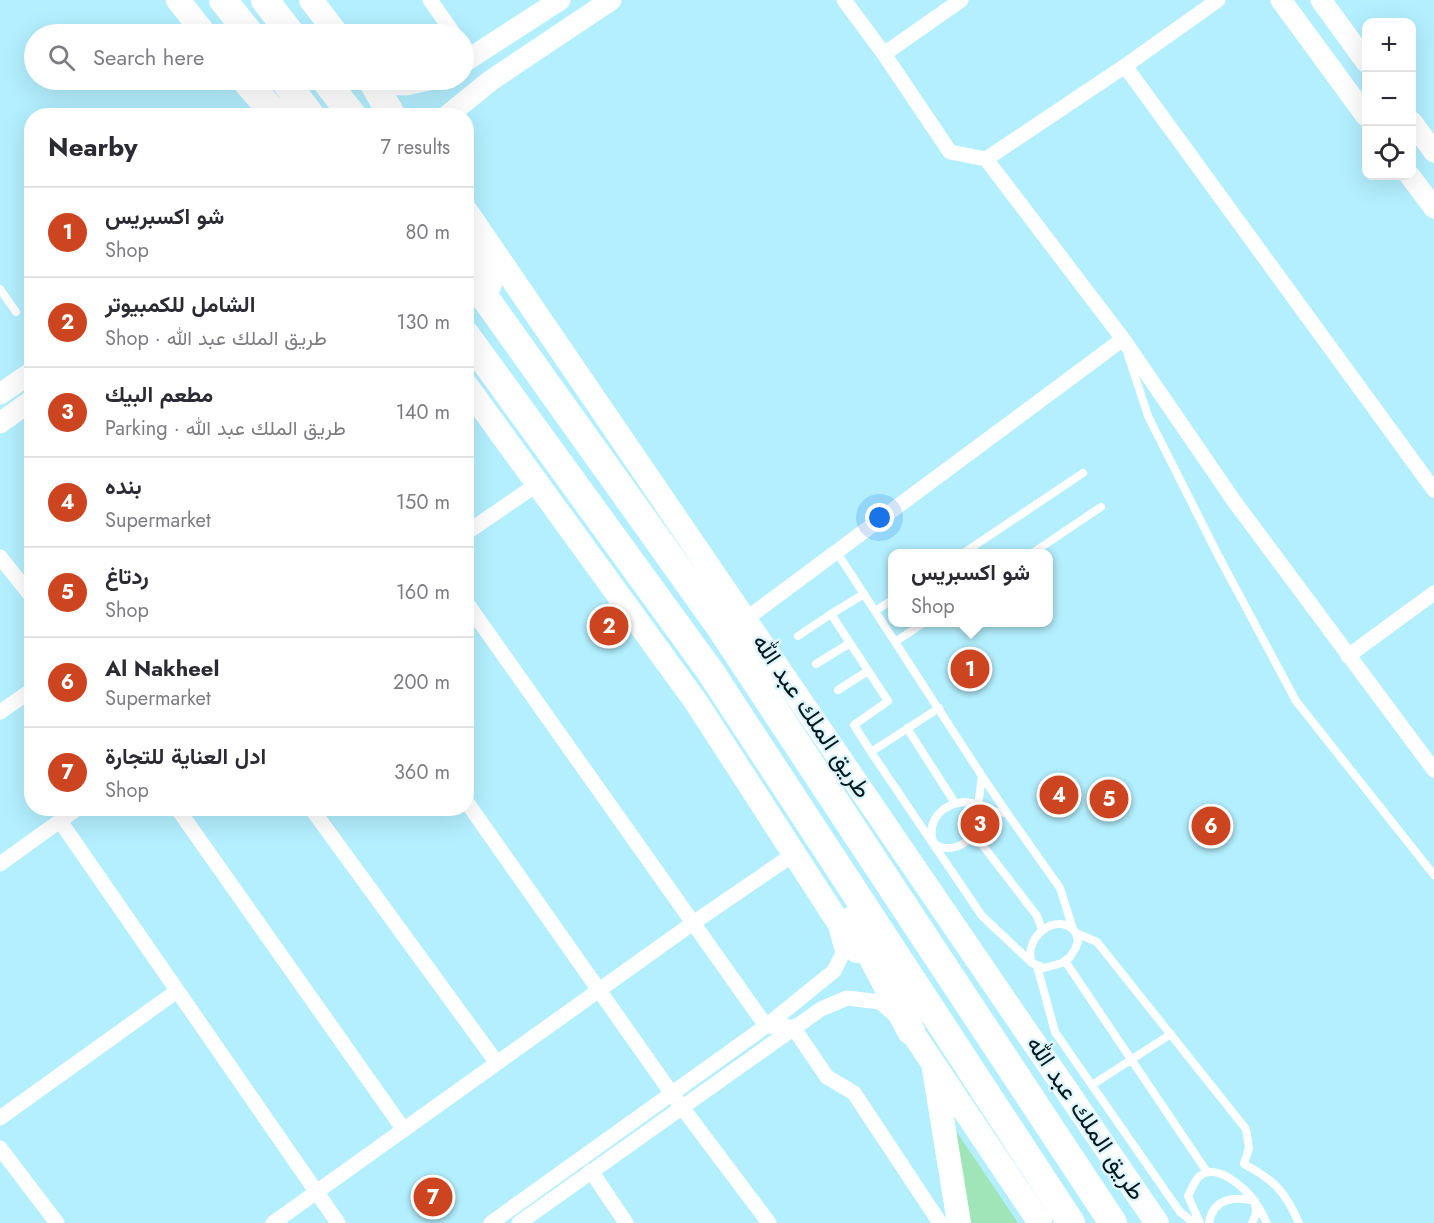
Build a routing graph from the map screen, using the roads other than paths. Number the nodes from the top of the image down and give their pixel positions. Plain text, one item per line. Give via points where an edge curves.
1 (178, 0) edge
2 (224, 0) edge
3 (265, 0) edge
4 (310, 0) edge
5 (430, 0) edge
6 (560, 0) edge
7 (611, 0) edge
8 (843, 0) edge
9 (961, 0) edge
10 (1218, 0) edge
11 (1281, 0) edge
12 (1321, 0) edge
13 (197, 24) edge
14 (242, 24) edge
15 (283, 24) edge
16 (329, 24) edge
17 (447, 24) edge
18 (474, 51) edge
19 (884, 54) junction
20 (1362, 56) edge
21 (474, 64) edge
22 (1125, 66) junction
23 (490, 81) junction
24 (248, 90) edge
25 (254, 90) edge
26 (292, 90) edge
27 (333, 90) edge
28 (377, 90) edge
29 (379, 90) edge
30 (262, 108) edge
31 (270, 108) edge
32 (305, 108) edge
33 (347, 108) edge
34 (388, 108) edge
35 (392, 108) edge
36 (457, 108) edge
37 (1362, 111) edge
38 (1415, 126) edge
39 (1434, 152) edge
40 (986, 159) junction
41 (1413, 180) edge
42 (1434, 208) edge
43 (474, 223) edge
44 (474, 260) edge
45 (474, 282) edge
46 (0, 289) edge
47 (16, 312) dead end
48 (1123, 339) junction
49 (474, 346) edge
50 (532, 361) junction
51 (24, 378) edge
52 (0, 394) edge
53 (474, 396) edge
54 (24, 406) edge
55 (0, 423) edge
56 (1083, 473) dead end
57 (539, 483) junction
58 (1434, 490) edge
59 (1101, 507) dead end
60 (474, 528) edge
61 (969, 549) edge
62 (1038, 549) edge
63 (836, 551) junction
64 (2, 564) edge
65 (24, 588) edge
66 (1434, 592) edge
67 (864, 594) junction
68 (888, 603) edge
69 (875, 611) junction
70 (474, 613) edge
71 (831, 614) junction
72 (746, 619) junction
73 (918, 627) edge
74 (798, 636) dead end
75 (895, 642) junction
76 (850, 643) junction
77 (1348, 656) junction
78 (816, 664) dead end
79 (710, 671) junction
80 (868, 671) junction
81 (838, 690) dead end
82 (24, 696) edge
83 (939, 708) junction
84 (0, 712) edge
85 (907, 728) junction
86 (871, 752) junction
87 (1434, 770) edge
88 (982, 776) junction
89 (955, 803) junction
90 (980, 808) junction
91 (474, 812) edge
92 (1007, 813) junction
93 (67, 816) edge
94 (183, 816) edge
95 (318, 816) edge
96 (60, 821) junction
97 (974, 834) junction
98 (933, 842) junction
99 (794, 854) junction
100 (0, 864) edge
101 (1434, 875) edge
102 (825, 902) junction
103 (693, 923) junction
104 (1042, 930) junction
105 (1075, 931) junction
106 (1065, 961) junction
107 (1035, 965) junction
108 (600, 990) junction
109 (177, 991) junction
110 (766, 1026) junction
111 (793, 1028) junction
112 (911, 1031) junction
113 (1171, 1034) junction
114 (1132, 1059) junction
115 (933, 1061) junction
116 (497, 1063) junction
117 (1092, 1085) junction
118 (677, 1100) junction
119 (0, 1118) edge
120 (404, 1130) junction
121 (0, 1148) edge
122 (591, 1171) junction
123 (1207, 1172) junction
124 (317, 1192) junction
125 (1255, 1201) junction
126 (57, 1223) edge
127 (273, 1223) edge
128 (338, 1223) edge
129 (491, 1223) edge
130 (519, 1223) edge
131 (626, 1223) edge
132 (769, 1223) edge
133 (940, 1223) edge
134 (959, 1223) edge
135 (1040, 1223) edge
136 (1071, 1223) edge
137 (1113, 1223) edge
138 (1157, 1223) edge
139 (1194, 1223) edge
140 (1200, 1223) edge
141 (1209, 1223) edge
142 (1252, 1223) edge
143 (1267, 1223) edge
144 (1299, 1223) edge

1 - 13 main road
2 - 14 highway
3 - 15 highway
4 - 16 main road
5 - 17 street
6 - 18 street
7 - 23 street
8 - 19 street
9 - 19 street
10 - 22 street
11 - 37 street
12 - 20 street
19 - 40 street via 950,152
21 - 23 street
22 - 40 street
22 - 58 street
23 - 36 street
24 - 30 main road
25 - 31 highway
26 - 32 highway
27 - 33 highway
28 - 34 highway
29 - 35 main road
38 - 39 street
40 - 48 street
41 - 42 street
43 - 72 main road, طريق الملك عبد الله
44 - 50 highway
45 - 50 highway, طريق الملك عبد الله
46 - 47 lane
48 - 63 street
48 - 77 street via 1234,501
48 - 101 lane via 1148,416 1296,702
49 - 79 highway
50 - 137 highway, طريق الملك عبد الله via 720,627
51 - 52 street
53 - 57 main road
54 - 55 street
56 - 61 lane
57 - 60 street
57 - 99 main road via 696,702
59 - 62 lane
63 - 67 lane
63 - 72 street
64 - 65 street
66 - 77 street
67 - 69 lane
67 - 71 lane
68 - 69 lane
69 - 75 lane
70 - 103 street
71 - 74 lane
71 - 76 lane
72 - 138 main road, طريق الملك عبد الله
73 - 75 lane
75 - 83 lane
76 - 78 lane
76 - 80 lane
77 - 87 street
79 - 112 highway via 857,926
79 - 136 highway
80 - 81 lane
80 - 86 lane via 888,701 854,725
82 - 84 street
83 - 85 lane
83 - 88 lane
85 - 86 lane
85 - 89 lane
86 - 98 lane
88 - 90 lane
88 - 92 lane
89 - 90 lane
89 - 98 lane via 934,819 930,833
90 - 92 lane
90 - 97 lane via 982,819
91 - 108 street
92 - 105 lane via 1060,888
93 - 96 street
94 - 120 street
95 - 116 street
96 - 100 street
96 - 109 street
97 - 98 lane via 959,845 941,847
97 - 104 lane via 1037,916
98 - 107 lane via 982,916
99 - 102 main road
99 - 103 street
102 - 110 street via 843,953 834,971
102 - 112 main road
103 - 108 street
103 - 110 street
104 - 105 lane via 1059,924
104 - 107 lane via 1032,944 1030,958
105 - 106 lane via 1078,942
105 - 113 lane via 1097,942
106 - 107 lane via 1053,967
106 - 114 lane
107 - 117 lane via 1055,1032
108 - 116 street
108 - 118 street
109 - 119 street
109 - 124 street
110 - 111 street
110 - 118 street
111 - 112 street via 821,1009 847,999 880,1002
111 - 118 street
111 - 133 street via 827,1077 854,1093
112 - 115 main road
113 - 114 lane
113 - 144 lane via 1246,1129 1249,1148 1244,1164 1266,1176 1286,1196
114 - 117 lane
114 - 123 lane
115 - 134 main road
115 - 135 main road
116 - 120 street
117 - 139 lane via 1180,1212
118 - 122 street
118 - 129 street
118 - 132 street
120 - 124 street
121 - 126 street
122 - 130 street
122 - 131 street
123 - 125 lane via 1238,1183
123 - 140 lane via 1197,1179 1188,1196
124 - 127 street
124 - 128 street
125 - 141 lane via 1238,1197 1221,1202
125 - 142 lane
125 - 143 lane

